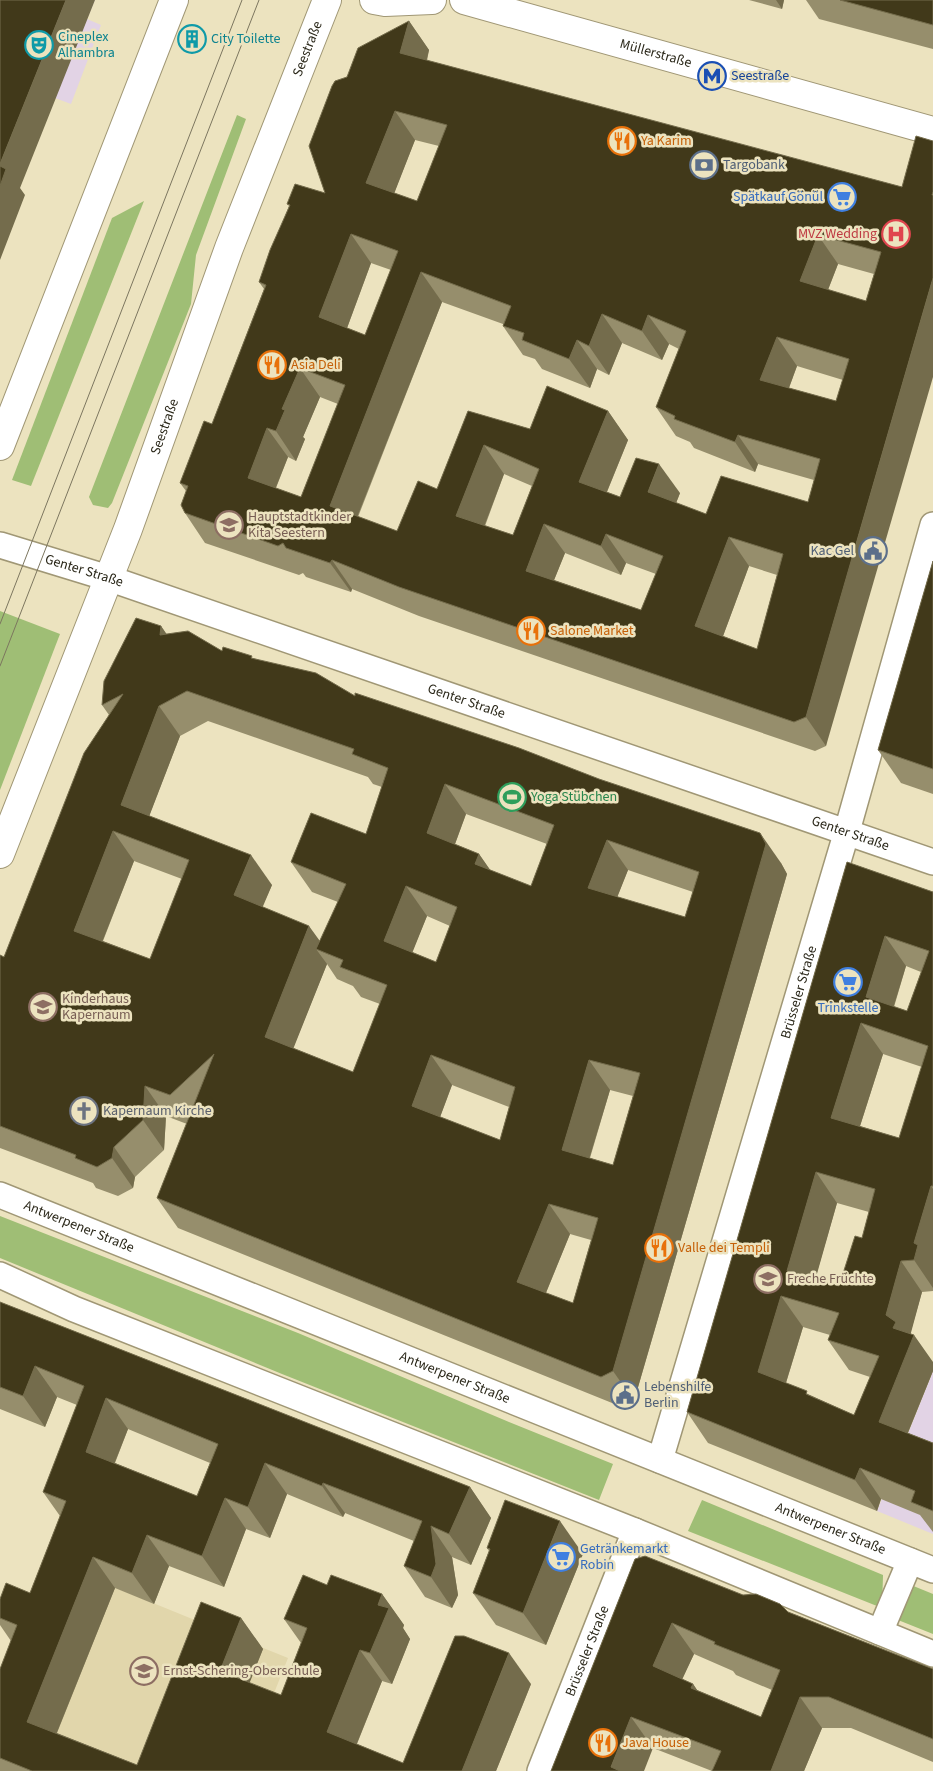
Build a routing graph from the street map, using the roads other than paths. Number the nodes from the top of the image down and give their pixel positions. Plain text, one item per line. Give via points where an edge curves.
1 (174, 0) edge
2 (327, 0) edge
3 (374, 0) edge
4 (432, 0) edge
5 (464, 0) edge
6 (933, 131) edge
7 (0, 446) edge
8 (933, 525) edge
9 (0, 545) edge
10 (108, 578) junction
11 (847, 831) junction
12 (0, 854) edge
13 (933, 862) edge
14 (0, 1194) edge
15 (0, 1275) edge
16 (660, 1460) junction
17 (635, 1531) junction
18 (910, 1561) junction
19 (933, 1570) edge
20 (880, 1632) junction
21 (933, 1654) edge
22 (540, 1771) edge

1 - 7 main road
2 - 10 main road, Seestraße via 229,248 206,318
3 - 4 main road
5 - 6 main road, Müllerstraße
8 - 11 street, Brüsseler Straße
9 - 10 street, Genter Straße
10 - 11 street, Genter Straße
10 - 12 main road, Seestraße
11 - 13 street, Genter Straße
11 - 16 street, Brüsseler Straße
14 - 16 street, Antwerpener Straße
15 - 17 street via 74,1310
16 - 18 street, Antwerpener Straße
17 - 20 street
17 - 22 street, Brüsseler Straße
18 - 19 street, Antwerpener Straße
18 - 20 street
20 - 21 street

